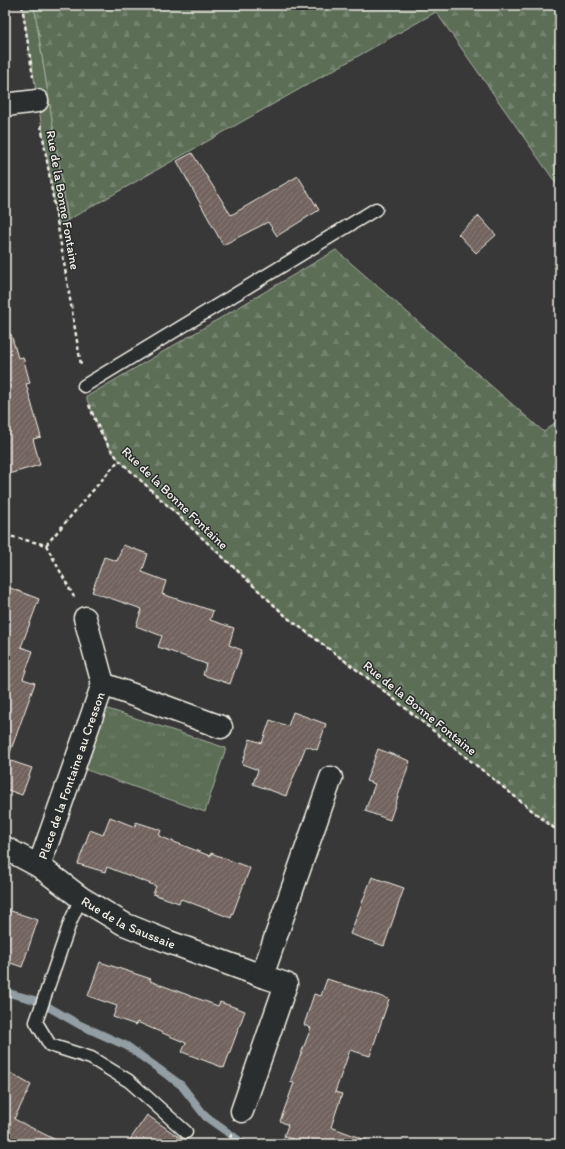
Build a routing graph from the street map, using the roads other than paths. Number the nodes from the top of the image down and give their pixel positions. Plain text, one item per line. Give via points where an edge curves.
1 (36, 101) road end
2 (5, 106) edge
3 (376, 209) dead end
4 (84, 386) road end
5 (85, 618) road end
6 (104, 684) junction
7 (221, 727) dead end
8 (331, 778) dead end
9 (5, 848) edge
10 (39, 866) junction
11 (81, 898) junction
12 (262, 976) junction
13 (242, 1111) dead end
14 (186, 1132) dead end

1 - 2 street
3 - 4 lane
5 - 6 street, Place de la Fontaine au Cresson
6 - 7 street, Place de la Fontaine au Cresson
6 - 10 street, Place de la Fontaine au Cresson
8 - 12 street
9 - 10 street, Rue de la Saussaie
10 - 11 street, Rue de la Saussaie
11 - 12 street, Rue de la Saussaie via 124,924
11 - 14 lane via 36,1022 50,1045 91,1058 129,1081
12 - 13 street, Rue de la Saussaie via 286,984

